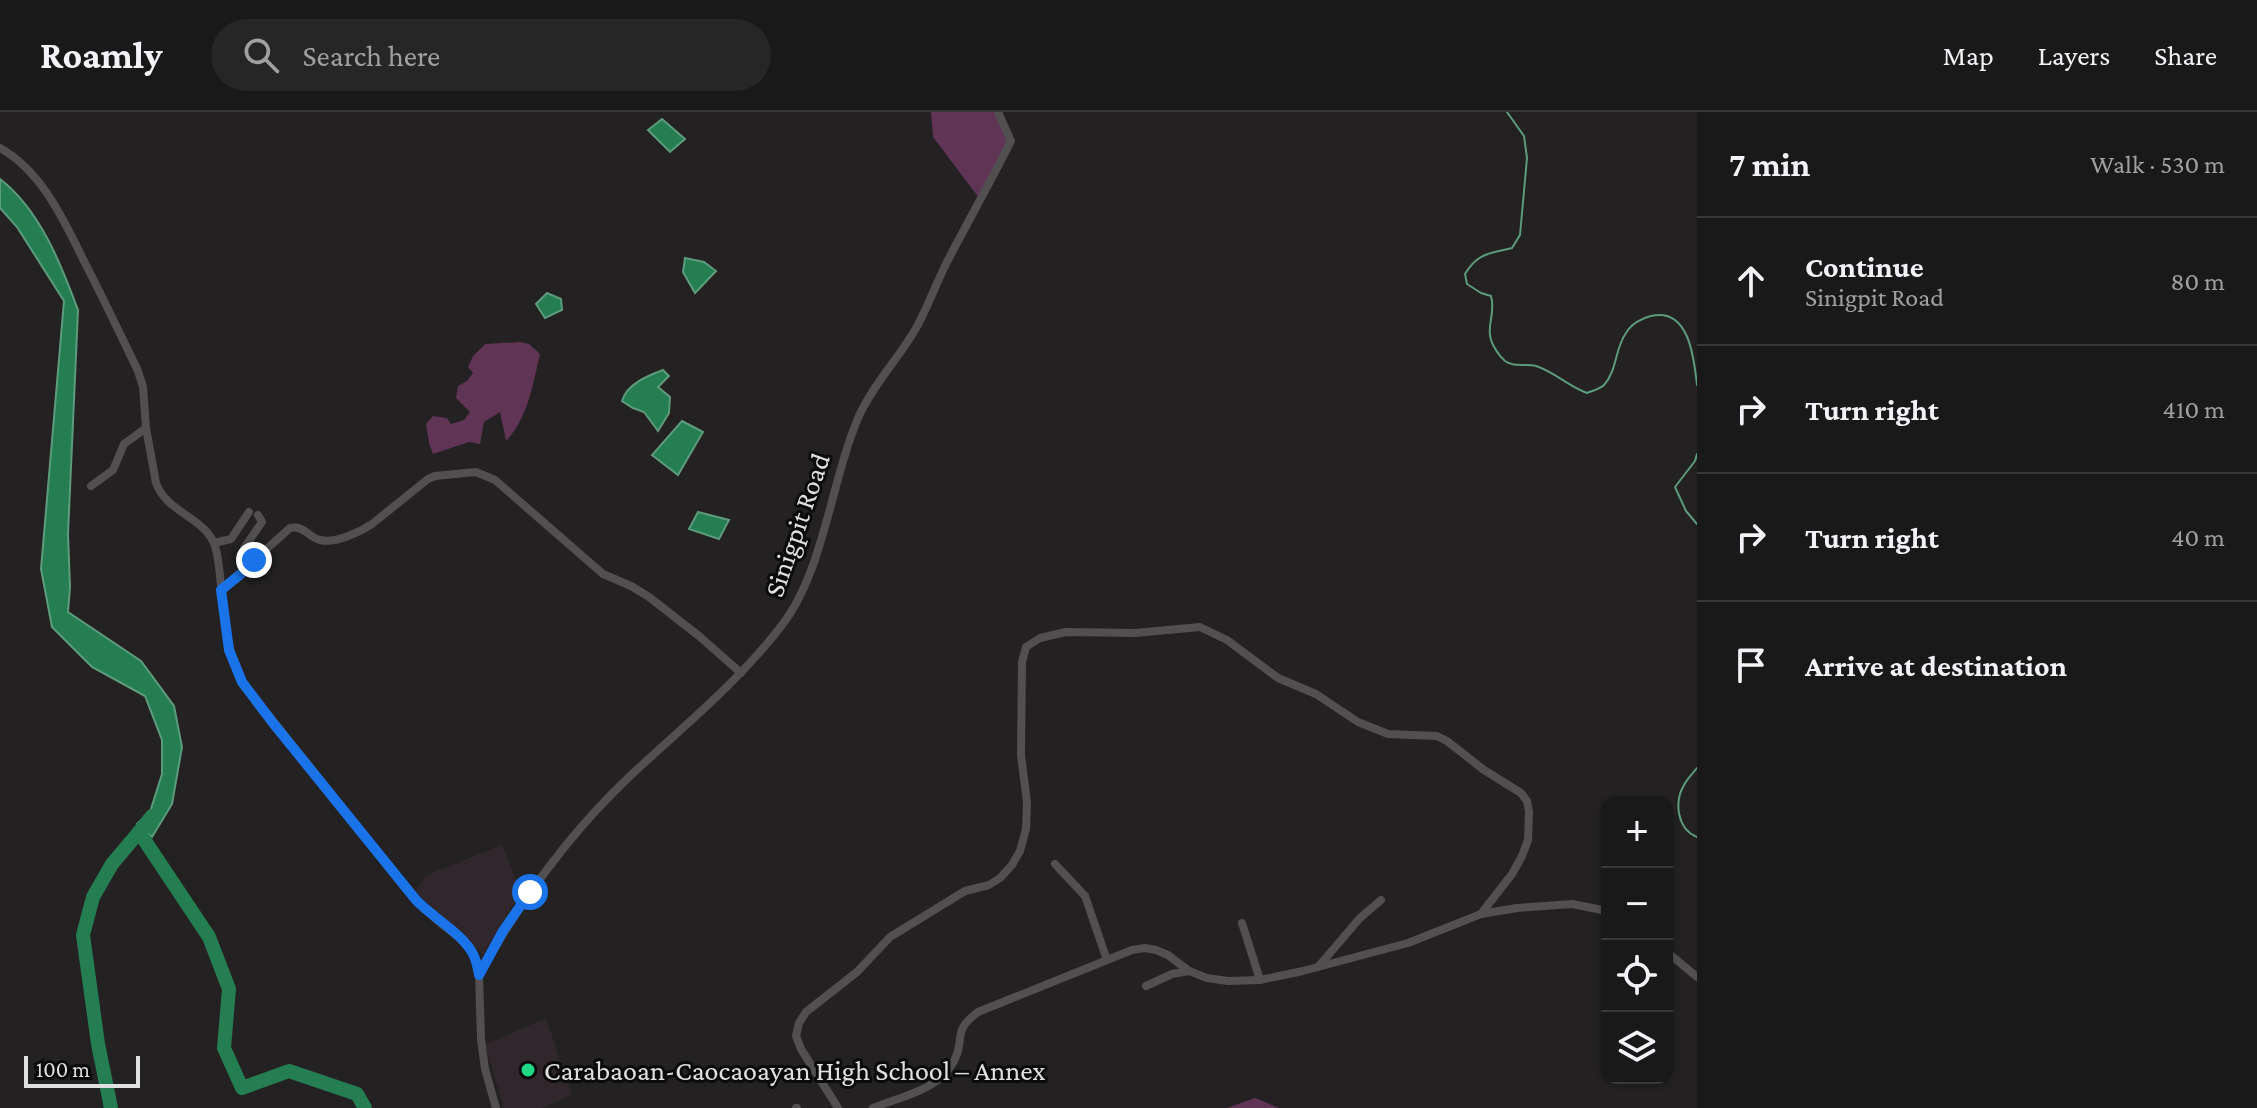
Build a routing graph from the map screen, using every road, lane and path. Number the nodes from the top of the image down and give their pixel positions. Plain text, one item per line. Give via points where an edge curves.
1 (998, 112) edge
2 (0, 148) edge
3 (146, 428) junction
4 (91, 486) dead end
5 (214, 543) junction
6 (254, 560) junction
7 (221, 590) junction
8 (741, 673) junction
9 (1055, 864) dead end
10 (1381, 900) dead end
11 (1601, 910) edge
12 (1481, 914) junction
13 (1242, 923) dead end
14 (1673, 957) edge
15 (1107, 960) junction
16 (1317, 967) junction
17 (1189, 971) junction
18 (479, 975) junction
19 (1697, 977) edge
20 (1260, 980) junction
21 (1146, 986) dead end
22 (496, 1108) edge
23 (838, 1108) edge
24 (873, 1108) edge

1 - 8 street, Sinigpit Road via 1011,141 915,330 861,412 794,608
2 - 3 street via 18,160 60,213 138,373
3 - 4 street via 124,444 113,470
3 - 5 street via 159,492
5 - 6 street via 231,539 254,514 261,526 244,548
5 - 7 street
6 - 7 street
6 - 8 street via 290,528 333,540 365,529 428,479 476,472 495,480 603,574 649,597
7 - 18 street via 229,650 247,690 416,900 463,941
8 - 18 street, Sinigpit Road via 625,781 572,840 522,903
9 - 15 street via 1085,896
10 - 16 street
11 - 12 street via 1572,904
12 - 16 street via 1408,943
12 - 23 street via 1522,856 1528,840 1527,801 1447,741 1388,734 1358,722 1200,627 1147,633 1066,632 1040,638 1026,647 1022,662 1026,829 1012,865 989,885 965,891 890,937 799,1023 801,1049
13 - 20 street
14 - 19 street
15 - 17 street via 1145,948 1168,955
15 - 24 street via 978,1012 960,1031 958,1051 944,1074 918,1092
16 - 20 street
17 - 20 street via 1228,981
17 - 21 street
18 - 22 street via 483,1059

